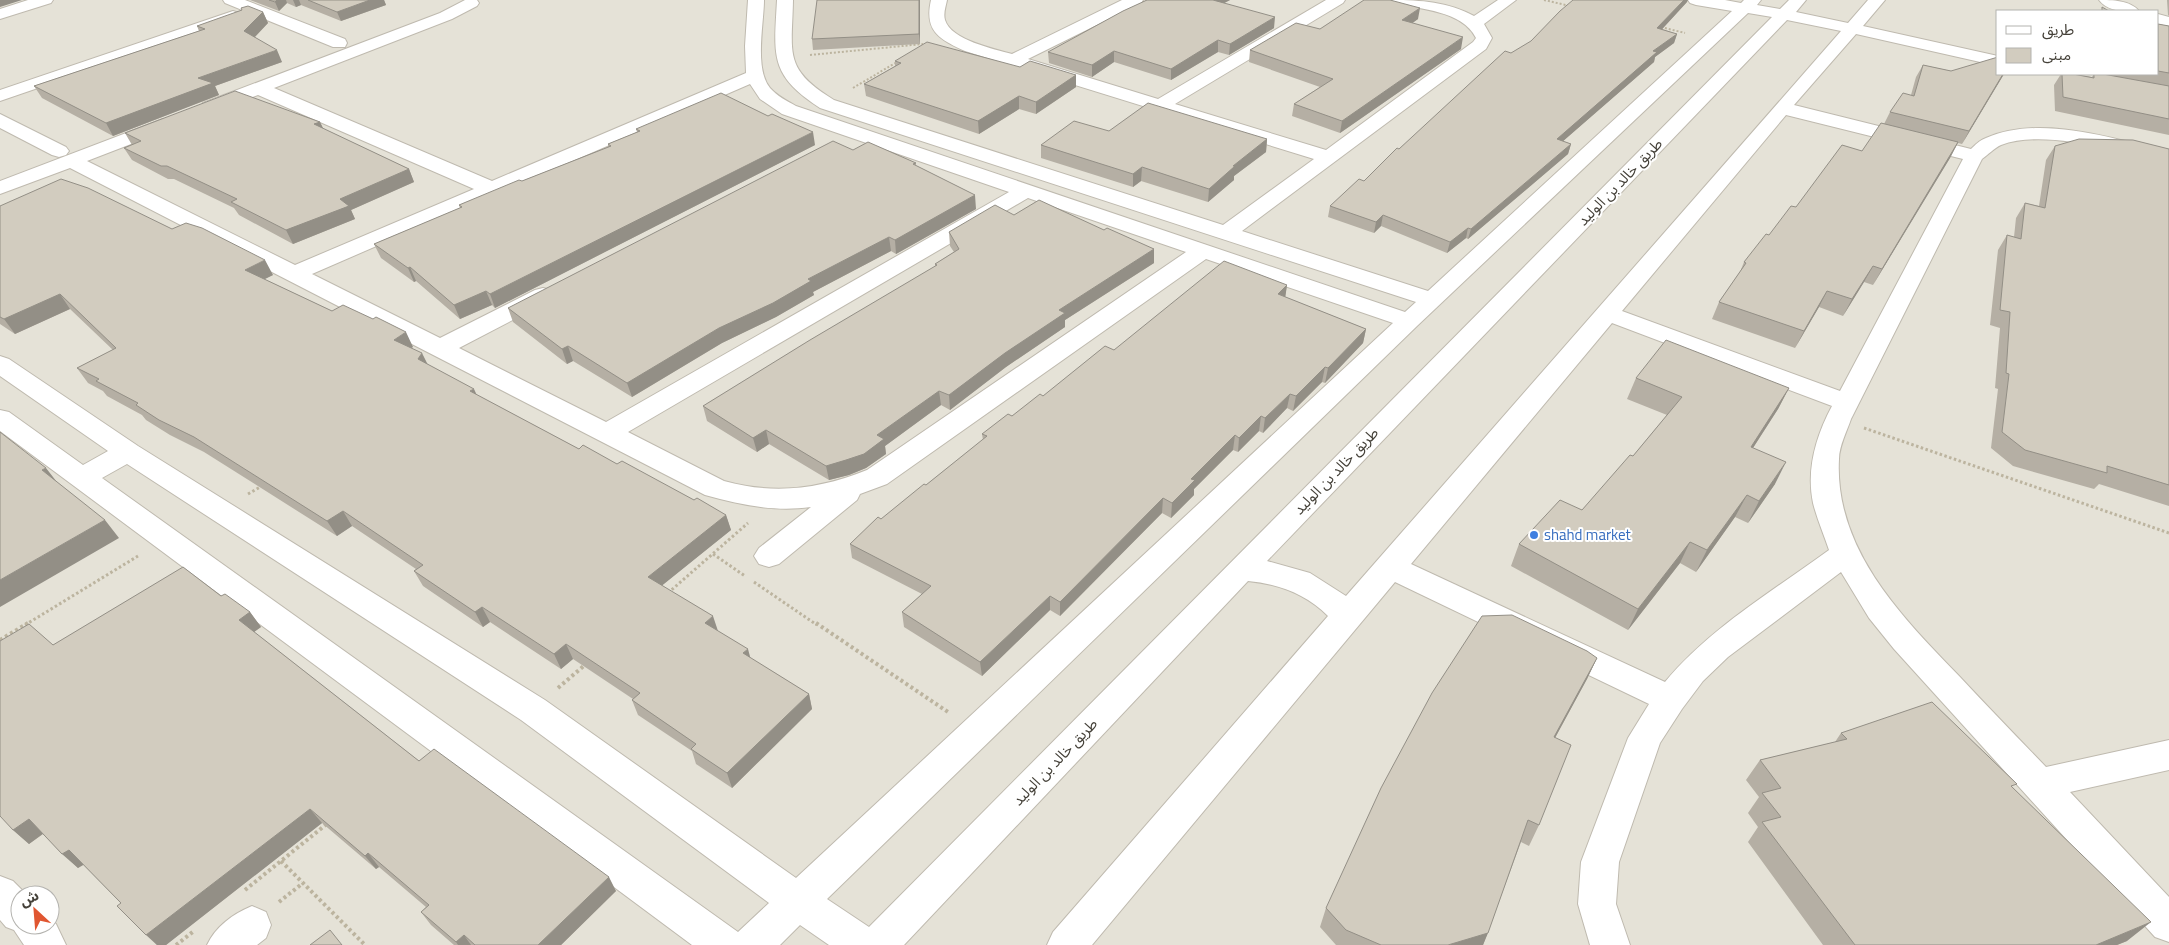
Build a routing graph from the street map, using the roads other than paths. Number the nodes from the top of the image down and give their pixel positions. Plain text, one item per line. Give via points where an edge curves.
1 (45, 0) edge
2 (231, 0) edge
3 (440, 0) edge
4 (451, 0) edge
5 (756, 0) edge
6 (785, 0) edge
7 (939, 0) edge
8 (1135, 0) edge
9 (1337, 0) edge
10 (1400, 0) edge
11 (1508, 0) edge
12 (1696, 0) edge
13 (1877, 0) edge
14 (2107, 0) edge
15 (478, 2) edge
16 (1750, 2) edge
17 (1790, 8) edge
18 (254, 9) junction
19 (2129, 10) edge
20 (0, 14) edge
21 (1475, 23) junction
22 (1855, 25) junction
23 (340, 44) junction
24 (1996, 49) edge
25 (1013, 60) junction
26 (1996, 60) edge
27 (754, 76) junction
28 (258, 88) junction
29 (0, 96) edge
30 (1160, 105) junction
31 (1782, 108) junction
32 (173, 114) edge
33 (0, 120) edge
34 (857, 134) junction
35 (830, 148) edge
36 (65, 156) junction
37 (1974, 156) junction
38 (1329, 157) junction
39 (2169, 158) edge
40 (0, 173) edge
41 (0, 188) edge
42 (492, 189) junction
43 (1025, 191) junction
44 (1226, 233) junction
45 (1202, 252) junction
46 (294, 274) junction
47 (564, 284) edge
48 (1433, 300) junction
49 (1607, 313) junction
50 (1409, 321) junction
51 (439, 348) junction
52 (0, 364) edge
53 (1842, 411) junction
54 (0, 418) edge
55 (607, 433) junction
56 (128, 452) junction
57 (81, 478) junction
58 (854, 487) junction
59 (1845, 554) junction
60 (769, 556) dead end
61 (1390, 567) junction
62 (1240, 569) junction
63 (1348, 616) junction
64 (1670, 699) junction
65 (2169, 755) edge
66 (2038, 784) junction
67 (0, 894) edge
68 (798, 902) junction
69 (10, 904) edge
70 (2169, 924) edge
71 (724, 945) edge
72 (752, 945) edge
73 (863, 945) edge
74 (878, 945) edge
75 (1067, 945) edge
76 (1610, 945) edge

1 - 20 street
2 - 18 street
3 - 23 street via 404,19
4 - 15 street
5 - 27 street
6 - 44 street via 784,57 787,70 795,82 827,104
7 - 25 street via 936,20 948,34 971,47
8 - 25 street
9 - 30 street
10 - 21 street via 1449,11
11 - 21 street
12 - 16 street
13 - 22 street
14 - 19 street
15 - 28 street
16 - 17 street
16 - 48 street
17 - 22 street
17 - 62 street, طريق خالد بن الوليد
18 - 23 street
18 - 29 street
21 - 38 street via 1484,38 1480,46
22 - 24 street
22 - 26 street
22 - 31 street
23 - 28 street via 195,106
25 - 30 street
27 - 34 street via 772,100 789,110
27 - 42 street
28 - 42 street
30 - 38 street
31 - 37 street
31 - 49 street
32 - 36 street
33 - 36 street
34 - 35 street
34 - 43 street
36 - 40 street
36 - 41 street
36 - 46 street
37 - 39 street via 1992,142 2017,136 2051,135
37 - 53 street
38 - 44 street
42 - 46 street
43 - 45 street
43 - 55 street
44 - 48 street
45 - 50 street
45 - 58 street via 897,464
46 - 51 street
47 - 51 street
48 - 50 street
49 - 53 street
49 - 61 street
50 - 68 street
51 - 55 street
52 - 56 street
53 - 59 street via 1825,457 1827,502
54 - 57 street
55 - 58 street via 715,488 742,497 801,499
56 - 57 street
56 - 68 street via 533,710
57 - 71 street
58 - 60 street
59 - 64 street via 1717,648
59 - 66 street via 1876,603 1905,640
61 - 63 street
61 - 64 street
62 - 63 street via 1265,570 1312,586
62 - 74 street, طريق خالد بن الوليد
63 - 75 street
64 - 76 street via 1645,738 1600,862 1597,904
65 - 66 street
66 - 70 street
67 - 69 street
68 - 72 street
68 - 73 street

